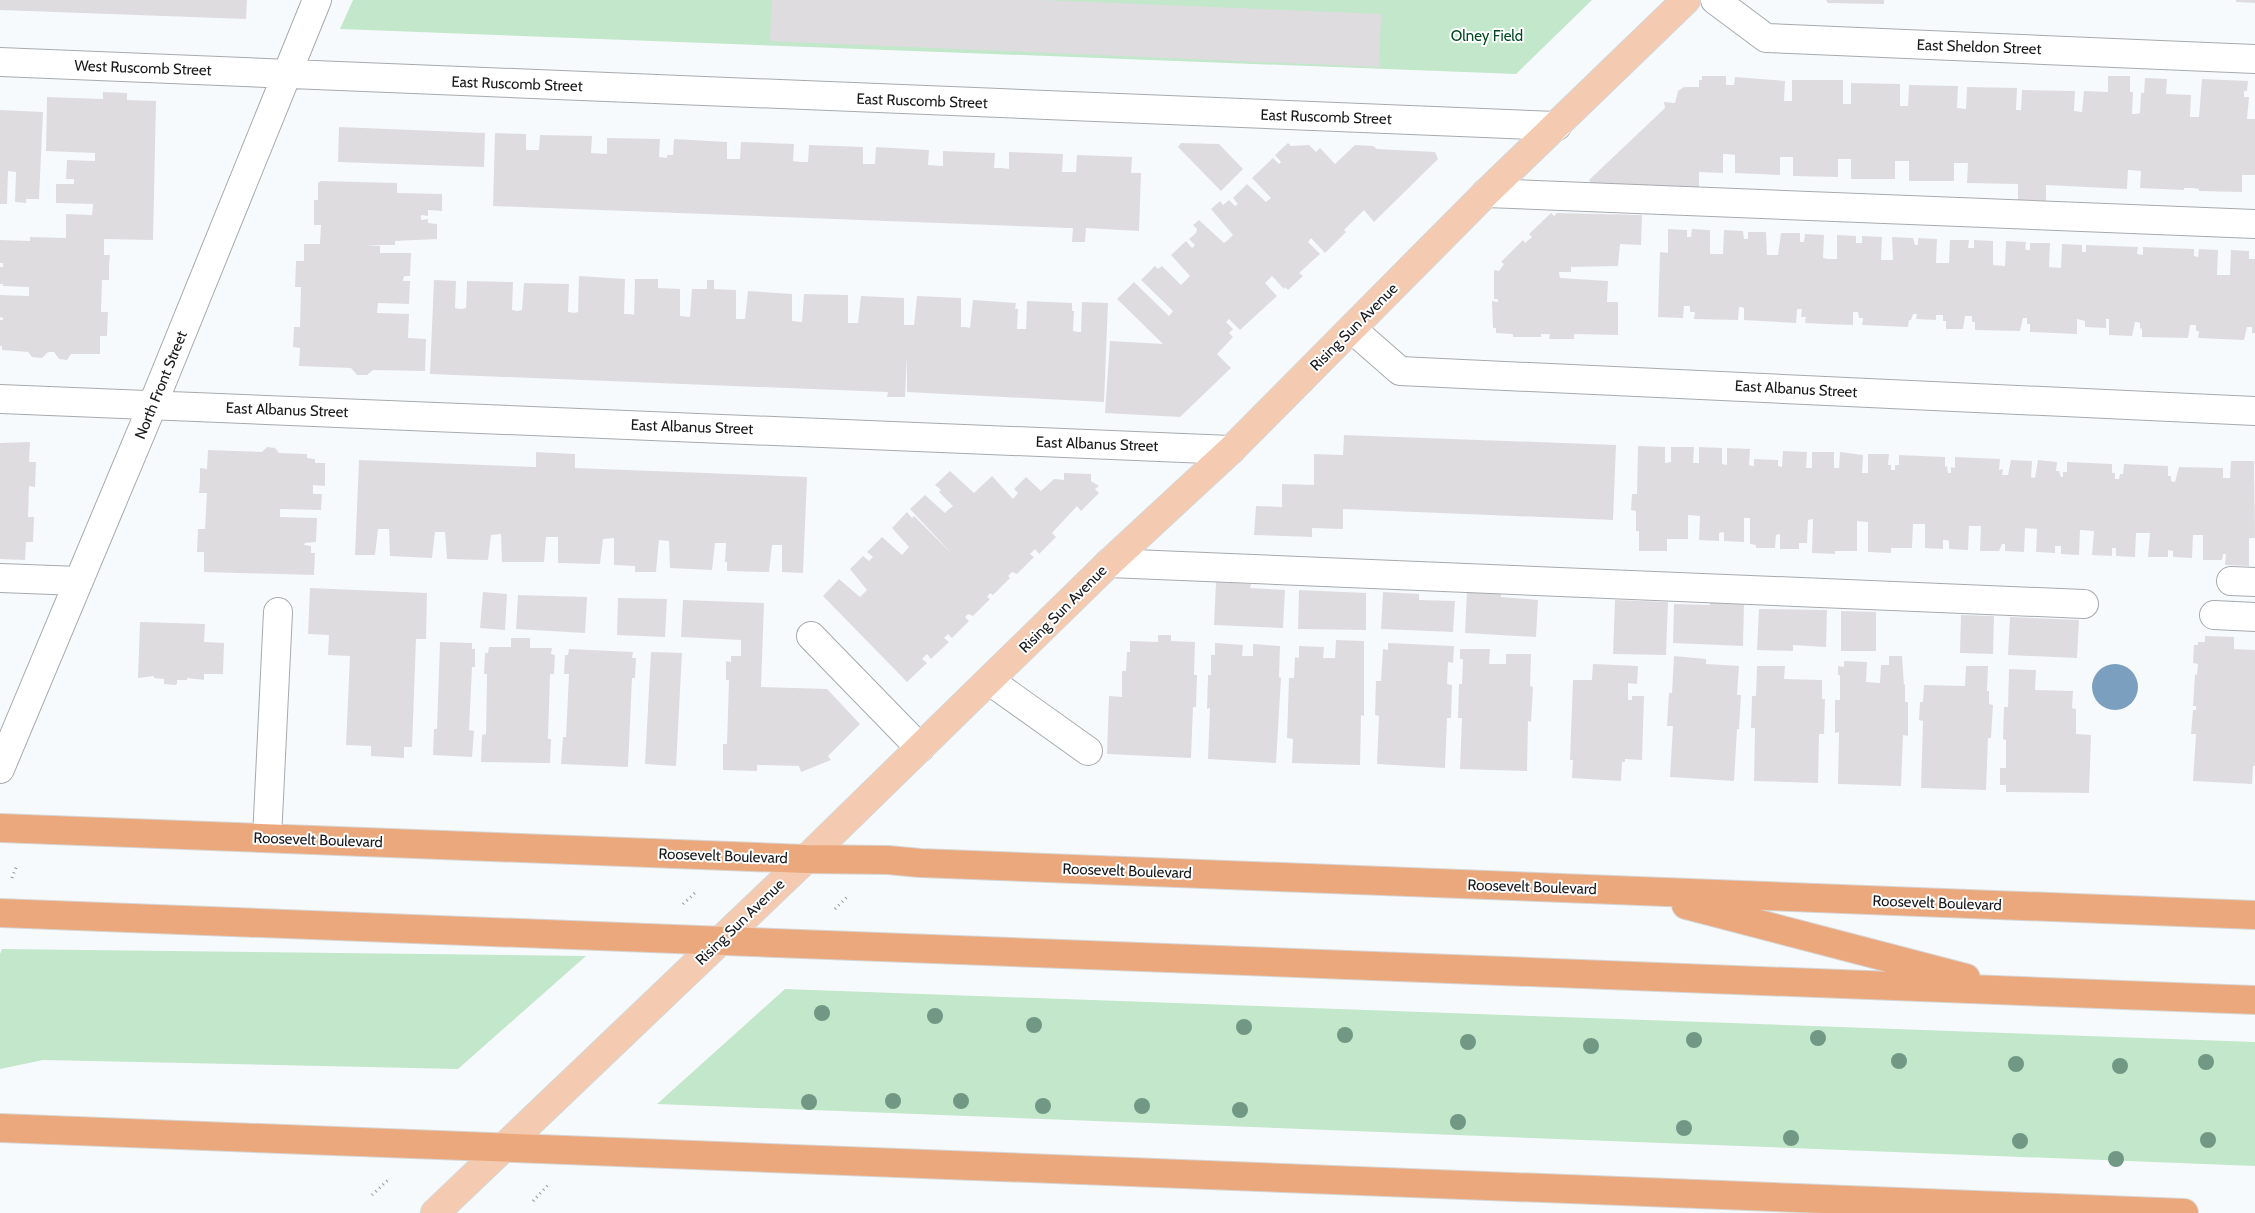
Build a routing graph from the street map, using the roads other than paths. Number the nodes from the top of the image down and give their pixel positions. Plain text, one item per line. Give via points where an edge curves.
1 (317, 0) edge
2 (1686, 0) edge
3 (1715, 0) edge
4 (2255, 59) edge
5 (0, 62) edge
6 (287, 76) junction
7 (1557, 126) junction
8 (1486, 193) junction
9 (2255, 224) edge
10 (1352, 329) junction
11 (0, 399) edge
12 (153, 404) junction
13 (2255, 411) edge
14 (1231, 450) junction
15 (1109, 563) junction
16 (0, 578) edge
17 (79, 581) junction
18 (2084, 604) dead end
19 (278, 612) dead end
20 (2214, 616) dead end
21 (2255, 617) edge
22 (811, 636) dead end
23 (990, 681) junction
24 (920, 748) junction
25 (1088, 750) dead end
26 (0, 769) edge
27 (0, 828) edge
28 (268, 838) junction
29 (806, 859) junction
30 (1635, 891) junction
31 (0, 913) edge
32 (2255, 915) edge
33 (721, 940) junction
34 (2016, 991) junction
35 (2255, 1000) edge
36 (0, 1128) edge
37 (504, 1147) junction
38 (436, 1213) edge
39 (2184, 1213) edge

1 - 6 street, North Front Street
2 - 7 main road, Rising Sun Avenue
3 - 4 street, East Sheldon Street via 1766,38
5 - 6 street, West Ruscomb Street
6 - 7 street, East Ruscomb Street
6 - 12 street, North Front Street
7 - 8 main road, Rising Sun Avenue
8 - 9 street
8 - 10 main road, Rising Sun Avenue
10 - 13 street, East Albanus Street via 1400,371
10 - 14 main road, Rising Sun Avenue
11 - 12 street, East Albanus Street
12 - 14 street, East Albanus Street
12 - 17 street, North Front Street
14 - 15 main road, Rising Sun Avenue
15 - 18 street
15 - 23 main road, Rising Sun Avenue
16 - 17 street
17 - 26 street, North Front Street
19 - 28 street
20 - 21 street
22 - 24 street
23 - 24 main road, Rising Sun Avenue
23 - 25 street
24 - 29 main road, Rising Sun Avenue
27 - 28 highway, Roosevelt Boulevard
28 - 29 highway, Roosevelt Boulevard
29 - 30 highway, Roosevelt Boulevard
29 - 33 main road, Rising Sun Avenue
30 - 32 highway, Roosevelt Boulevard
30 - 34 highway
31 - 33 highway
33 - 34 highway
33 - 37 main road, Rising Sun Avenue
34 - 35 highway
36 - 37 highway
37 - 38 main road, Rising Sun Avenue
37 - 39 highway

